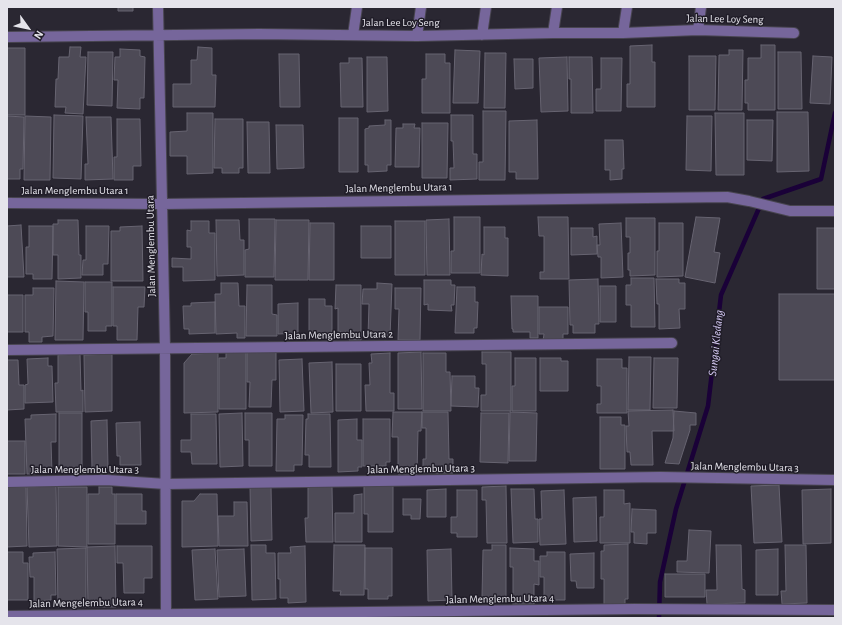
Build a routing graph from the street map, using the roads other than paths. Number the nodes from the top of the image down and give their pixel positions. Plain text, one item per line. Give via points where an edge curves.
1 (158, 7) edge
2 (357, 7) edge
3 (421, 7) edge
4 (486, 7) edge
5 (557, 7) edge
6 (627, 7) edge
7 (701, 7) edge
8 (698, 30) junction
9 (553, 33) junction
10 (623, 33) junction
11 (794, 33) dead end
12 (482, 35) junction
13 (158, 36) junction
14 (353, 36) junction
15 (418, 36) junction
16 (7, 37) edge
17 (7, 203) edge
18 (162, 204) junction
19 (835, 211) edge
20 (672, 343) dead end
21 (165, 348) junction
22 (7, 350) edge
23 (835, 480) edge
24 (7, 482) edge
25 (166, 484) junction
26 (835, 610) edge
27 (7, 616) edge
28 (166, 616) edge

1 - 13 street, Jalan Menglembu Utara
2 - 14 street
3 - 15 street
4 - 12 street
5 - 9 street
6 - 10 street
7 - 8 street
8 - 10 street, Jalan Lee Loy Seng
8 - 11 street, Jalan Lee Loy Seng
9 - 10 street, Jalan Lee Loy Seng
9 - 12 street, Jalan Lee Loy Seng
12 - 15 street, Jalan Lee Loy Seng
13 - 14 street, Jalan Lee Loy Seng
13 - 16 street, Jalan Lee Loy Seng
13 - 18 street, Jalan Menglembu Utara
14 - 15 street, Jalan Lee Loy Seng
17 - 18 street, Jalan Menglembu Utara 1
18 - 19 street, Jalan Menglembu Utara 1 via 727,197 790,211
18 - 21 street, Jalan Menglembu Utara
20 - 21 street, Jalan Menglembu Utara 2
21 - 22 street, Jalan Menglembu Utara 2
21 - 25 street, Jalan Menglembu Utara
23 - 25 street, Jalan Menglembu Utara 3 via 660,478
24 - 25 street, Jalan Menglembu Utara 3 via 106,480
25 - 28 street, Jalan Menglembu Utara
26 - 28 street, Jalan Menglembu Utara 4 via 634,609
27 - 28 street, Jalan Mengelembu Utara 4

